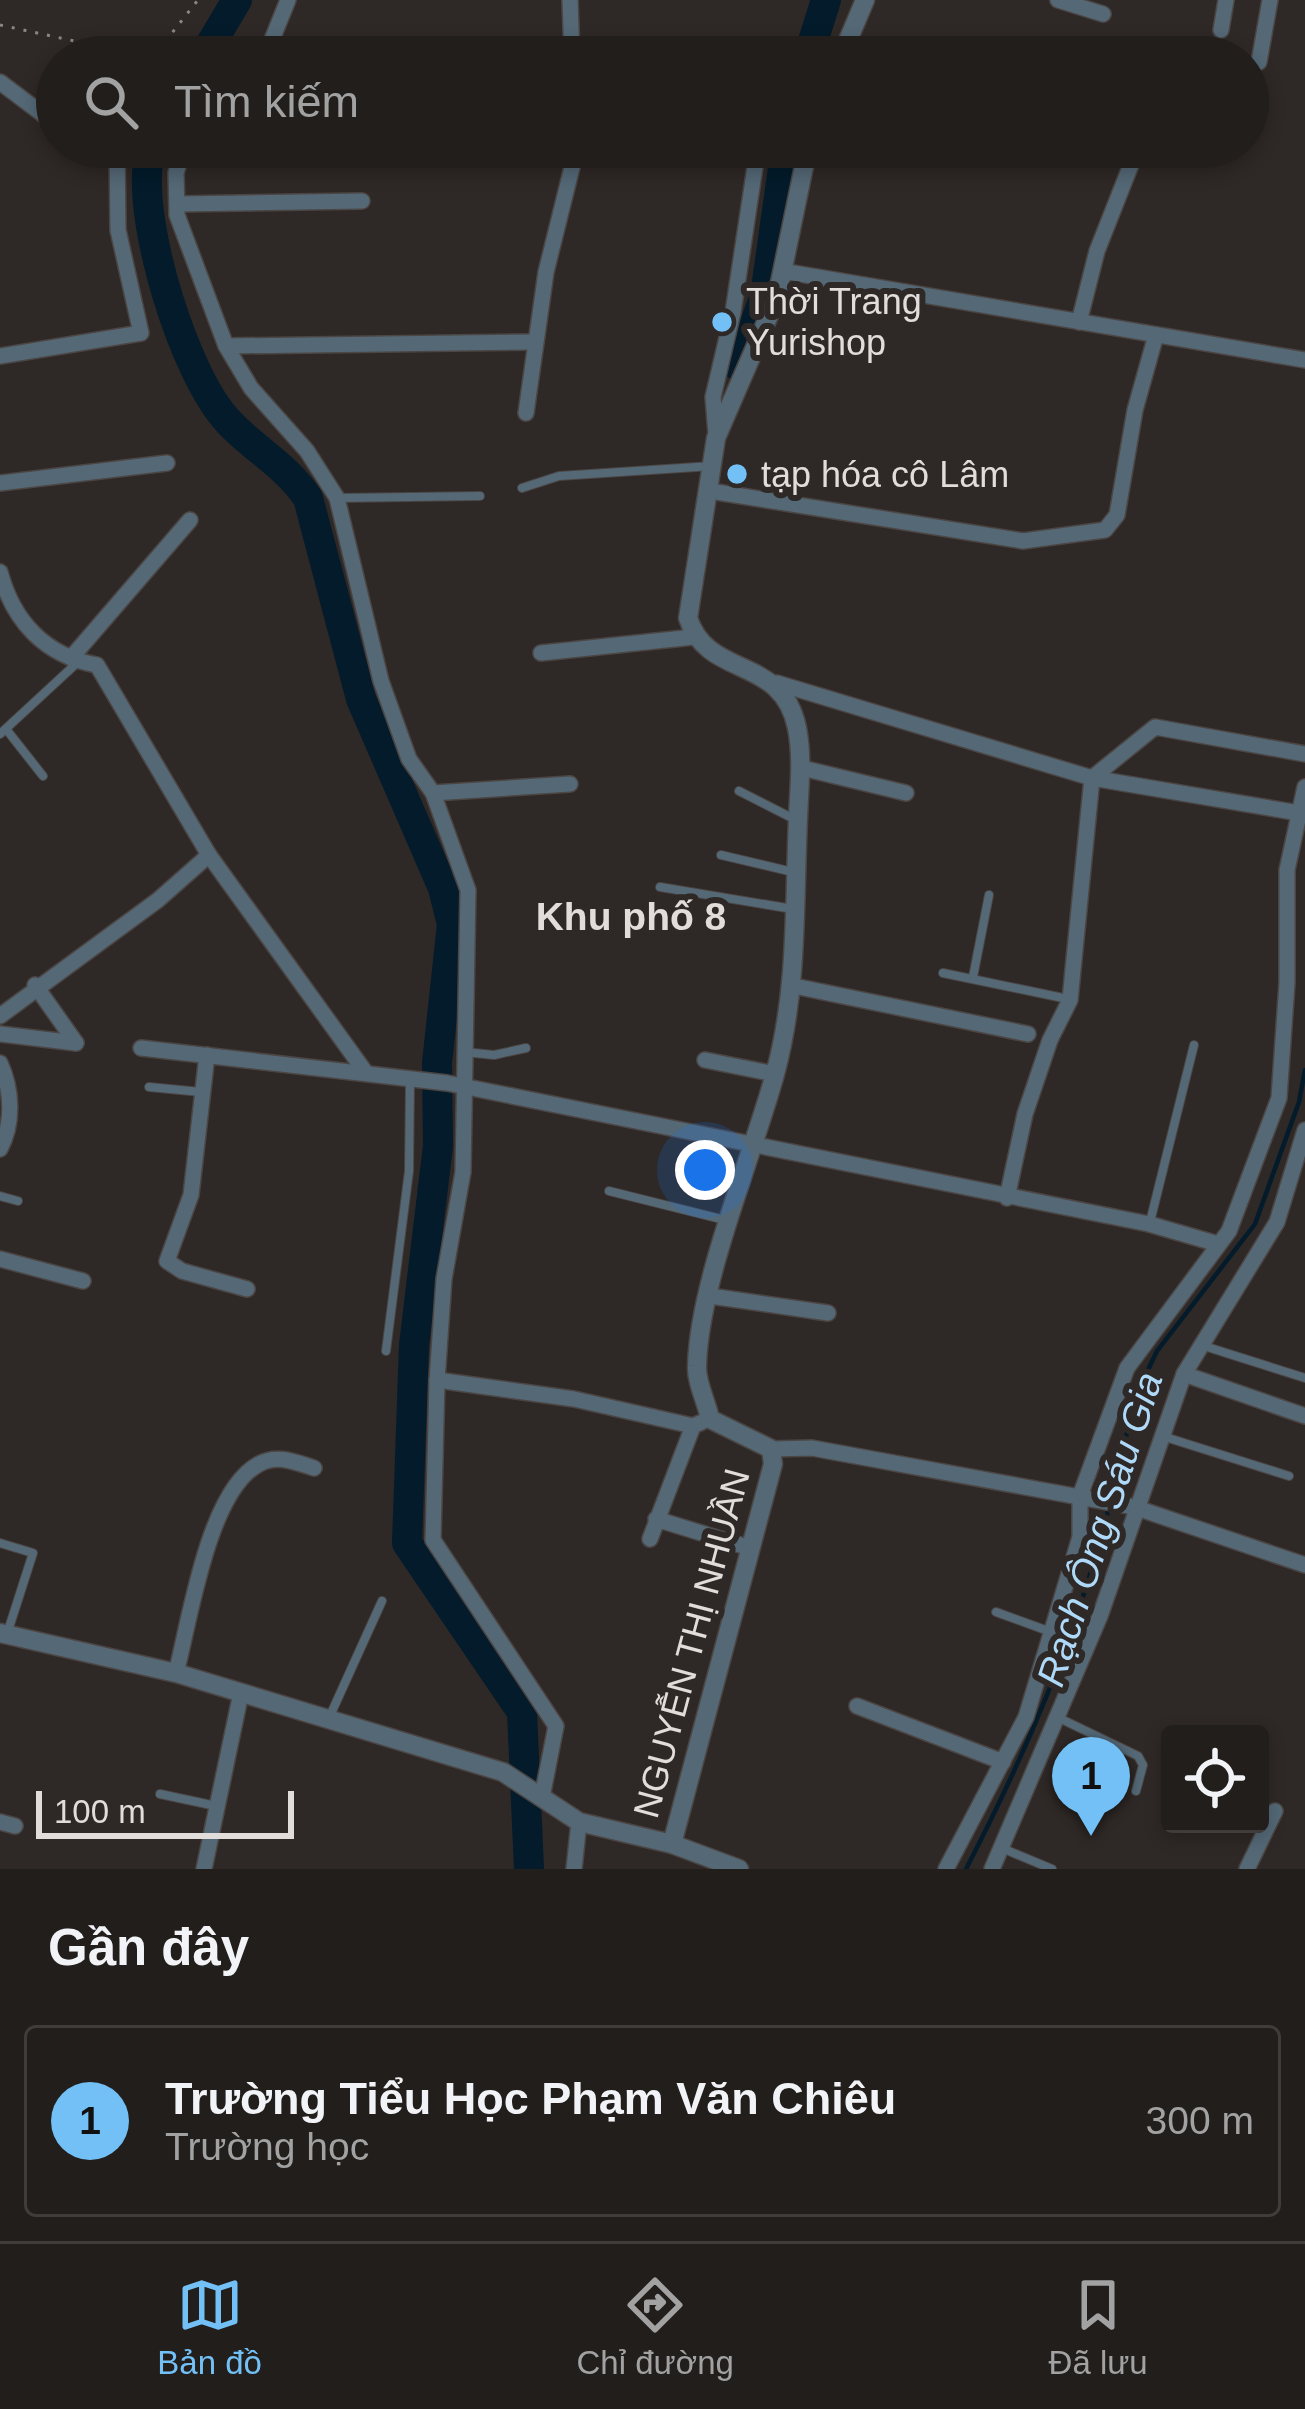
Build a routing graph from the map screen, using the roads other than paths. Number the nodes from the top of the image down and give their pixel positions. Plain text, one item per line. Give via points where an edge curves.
1 (288, 0) edge
2 (570, 0) edge
3 (865, 0) edge
4 (1058, 0) edge
5 (1226, 0) edge
6 (1270, 0) edge
7 (1103, 14) dead end
8 (1221, 30) dead end
9 (273, 36) edge
10 (571, 36) edge
11 (850, 36) edge
12 (1264, 36) edge
13 (0, 82) edge
14 (36, 109) edge
15 (120, 168) edge
16 (178, 168) edge
17 (573, 168) edge
18 (755, 168) edge
19 (804, 168) edge
20 (1130, 168) edge
21 (362, 200) dead end
22 (177, 204) junction
23 (782, 271) junction
24 (1079, 322) junction
25 (1156, 335) junction
26 (535, 342) junction
27 (226, 346) junction
28 (0, 356) edge
29 (1305, 359) edge
30 (526, 413) dead end
31 (716, 438) junction
32 (167, 463) dead end
33 (713, 466) junction
34 (0, 483) edge
35 (522, 488) dead end
36 (710, 491) junction
37 (480, 496) dead end
38 (337, 498) junction
39 (190, 520) dead end
40 (0, 572) edge
41 (694, 637) junction
42 (541, 653) dead end
43 (74, 660) junction
44 (777, 683) junction
45 (3, 731) edge
46 (1305, 754) edge
47 (802, 769) junction
48 (43, 776) dead end
49 (1092, 778) junction
50 (570, 784) dead end
51 (1305, 787) edge
52 (740, 791) dead end
53 (434, 793) junction
54 (906, 793) dead end
55 (1299, 812) junction
56 (798, 821) junction
57 (209, 854) junction
58 (721, 855) dead end
59 (798, 873) junction
60 (660, 887) dead end
61 (989, 895) dead end
62 (795, 909) junction
63 (943, 973) dead end
64 (973, 977) junction
65 (35, 985) junction
66 (794, 986) junction
67 (1070, 1000) junction
68 (0, 1016) edge
69 (0, 1034) edge
70 (1028, 1034) dead end
71 (1194, 1046) dead end
72 (141, 1048) dead end
73 (526, 1048) dead end
74 (463, 1052) junction
75 (207, 1055) junction
76 (705, 1060) dead end
77 (0, 1063) edge
78 (366, 1073) junction
79 (775, 1074) junction
80 (415, 1079) junction
81 (454, 1084) junction
82 (149, 1087) dead end
83 (203, 1092) junction
84 (1305, 1130) edge
85 (752, 1144) junction
86 (0, 1149) edge
87 (609, 1191) dead end
88 (0, 1196) edge
89 (1006, 1198) junction
90 (19, 1201) dead end
91 (731, 1221) junction
92 (1149, 1224) junction
93 (1218, 1244) junction
94 (0, 1259) edge
95 (83, 1281) dead end
96 (247, 1289) dead end
97 (710, 1296) junction
98 (828, 1312) dead end
99 (1199, 1344) junction
100 (386, 1351) dead end
101 (1184, 1374) junction
102 (1305, 1378) edge
103 (437, 1380) junction
104 (1305, 1416) edge
105 (702, 1422) junction
106 (1160, 1436) junction
107 (771, 1449) junction
108 (314, 1468) dead end
109 (1289, 1476) dead end
110 (1085, 1497) junction
111 (1130, 1507) junction
112 (656, 1519) junction
113 (650, 1539) dead end
114 (0, 1543) edge
115 (750, 1548) junction
116 (1305, 1565) edge
117 (382, 1601) dead end
118 (996, 1612) dead end
119 (1052, 1633) junction
120 (3, 1634) edge
121 (176, 1673) junction
122 (241, 1693) junction
123 (857, 1706) dead end
124 (1058, 1718) junction
125 (328, 1719) junction
126 (1003, 1762) junction
127 (1136, 1791) dead end
128 (160, 1794) dead end
129 (538, 1795) junction
130 (218, 1807) junction
131 (1274, 1811) dead end
132 (579, 1822) junction
133 (672, 1844) junction
134 (1004, 1849) junction
135 (205, 1869) edge
136 (574, 1869) edge
137 (739, 1869) edge
138 (946, 1869) edge
139 (992, 1869) edge
140 (1052, 1869) edge
141 (1247, 1869) edge

1 - 9 street
2 - 10 street
3 - 11 street
4 - 7 street
5 - 8 street
6 - 12 street
13 - 14 street
15 - 28 street via 118,230 141,333
16 - 22 street
17 - 26 street
18 - 31 street via 713,397
19 - 23 street
20 - 24 street
21 - 22 street
22 - 27 street
23 - 24 street
23 - 31 street
24 - 25 street
25 - 29 street
25 - 36 street via 1117,515 1105,530 1023,541
26 - 27 street
26 - 30 street
27 - 38 street
31 - 33 street
32 - 34 street
33 - 35 lane via 559,476
33 - 36 street
36 - 41 street via 688,619
37 - 38 lane
38 - 53 street via 381,681 409,759
39 - 43 street
40 - 43 street via 17,620
41 - 42 street
41 - 44 street
43 - 45 lane
43 - 57 street via 97,665
44 - 47 street, NGUYỄN THỊ NHUẦN via 790,701
44 - 49 street
45 - 48 lane
46 - 49 street via 1155,727
47 - 54 street
47 - 56 street, NGUYỄN THỊ NHUẦN
49 - 55 street
49 - 67 street
50 - 53 street
51 - 55 street
52 - 56 lane
53 - 74 street via 468,890
55 - 93 street via 1287,870 1279,1098
56 - 59 street, NGUYỄN THỊ NHUẦN
57 - 65 street via 158,900
57 - 78 street
58 - 59 lane
59 - 62 street, NGUYỄN THỊ NHUẦN
60 - 62 lane
61 - 64 lane
62 - 66 street, NGUYỄN THỊ NHUẦN
63 - 64 lane
64 - 67 lane
65 - 68 street
65 - 69 street via 76,1043
66 - 70 street
66 - 79 street, NGUYỄN THỊ NHUẦN
67 - 89 street via 1025,1114
71 - 92 lane
72 - 75 street
73 - 74 lane
74 - 81 street
75 - 78 street
75 - 83 street
76 - 79 street
77 - 86 street via 9,1099
78 - 80 street
79 - 85 street, NGUYỄN THỊ NHUẦN
80 - 81 street
80 - 100 lane
81 - 85 street
81 - 103 street via 463,1172
82 - 83 lane
83 - 96 street via 191,1195 167,1261
84 - 99 street via 1270,1235
85 - 89 street
85 - 91 street, NGUYỄN THỊ NHUẦN
87 - 91 lane
88 - 90 lane
89 - 92 street
91 - 97 street, NGUYỄN THỊ NHUẦN
92 - 93 street
93 - 110 street via 1127,1368
94 - 95 street
97 - 98 street
97 - 105 street, NGUYỄN THỊ NHUẦN via 696,1370
99 - 101 street
99 - 102 lane
101 - 104 street
101 - 106 street
103 - 105 street
103 - 129 street via 434,1540 556,1726
105 - 107 street, NGUYỄN THỊ NHUẦN
105 - 112 street
106 - 109 lane
106 - 111 street
107 - 110 street via 812,1448
107 - 115 street, NGUYỄN THỊ NHUẦN
108 - 121 street via 280,1458 261,1462 230,1495 216,1519
110 - 111 street
110 - 119 street
111 - 116 street
111 - 124 street via 1100,1616
112 - 113 street
112 - 115 street
114 - 120 lane via 34,1553
115 - 133 street, NGUYỄN THỊ NHUẦN
117 - 125 lane
118 - 119 lane
119 - 126 street
120 - 121 street
121 - 122 street
122 - 125 street
122 - 130 street
123 - 126 street
124 - 127 lane via 1138,1756
124 - 134 street
125 - 129 street via 513,1779
126 - 138 street
128 - 130 lane
129 - 132 street
130 - 135 street
131 - 141 street
132 - 133 street
132 - 136 street
133 - 137 street, NGUYỄN THỊ NHUẦN
134 - 139 street
134 - 140 lane

